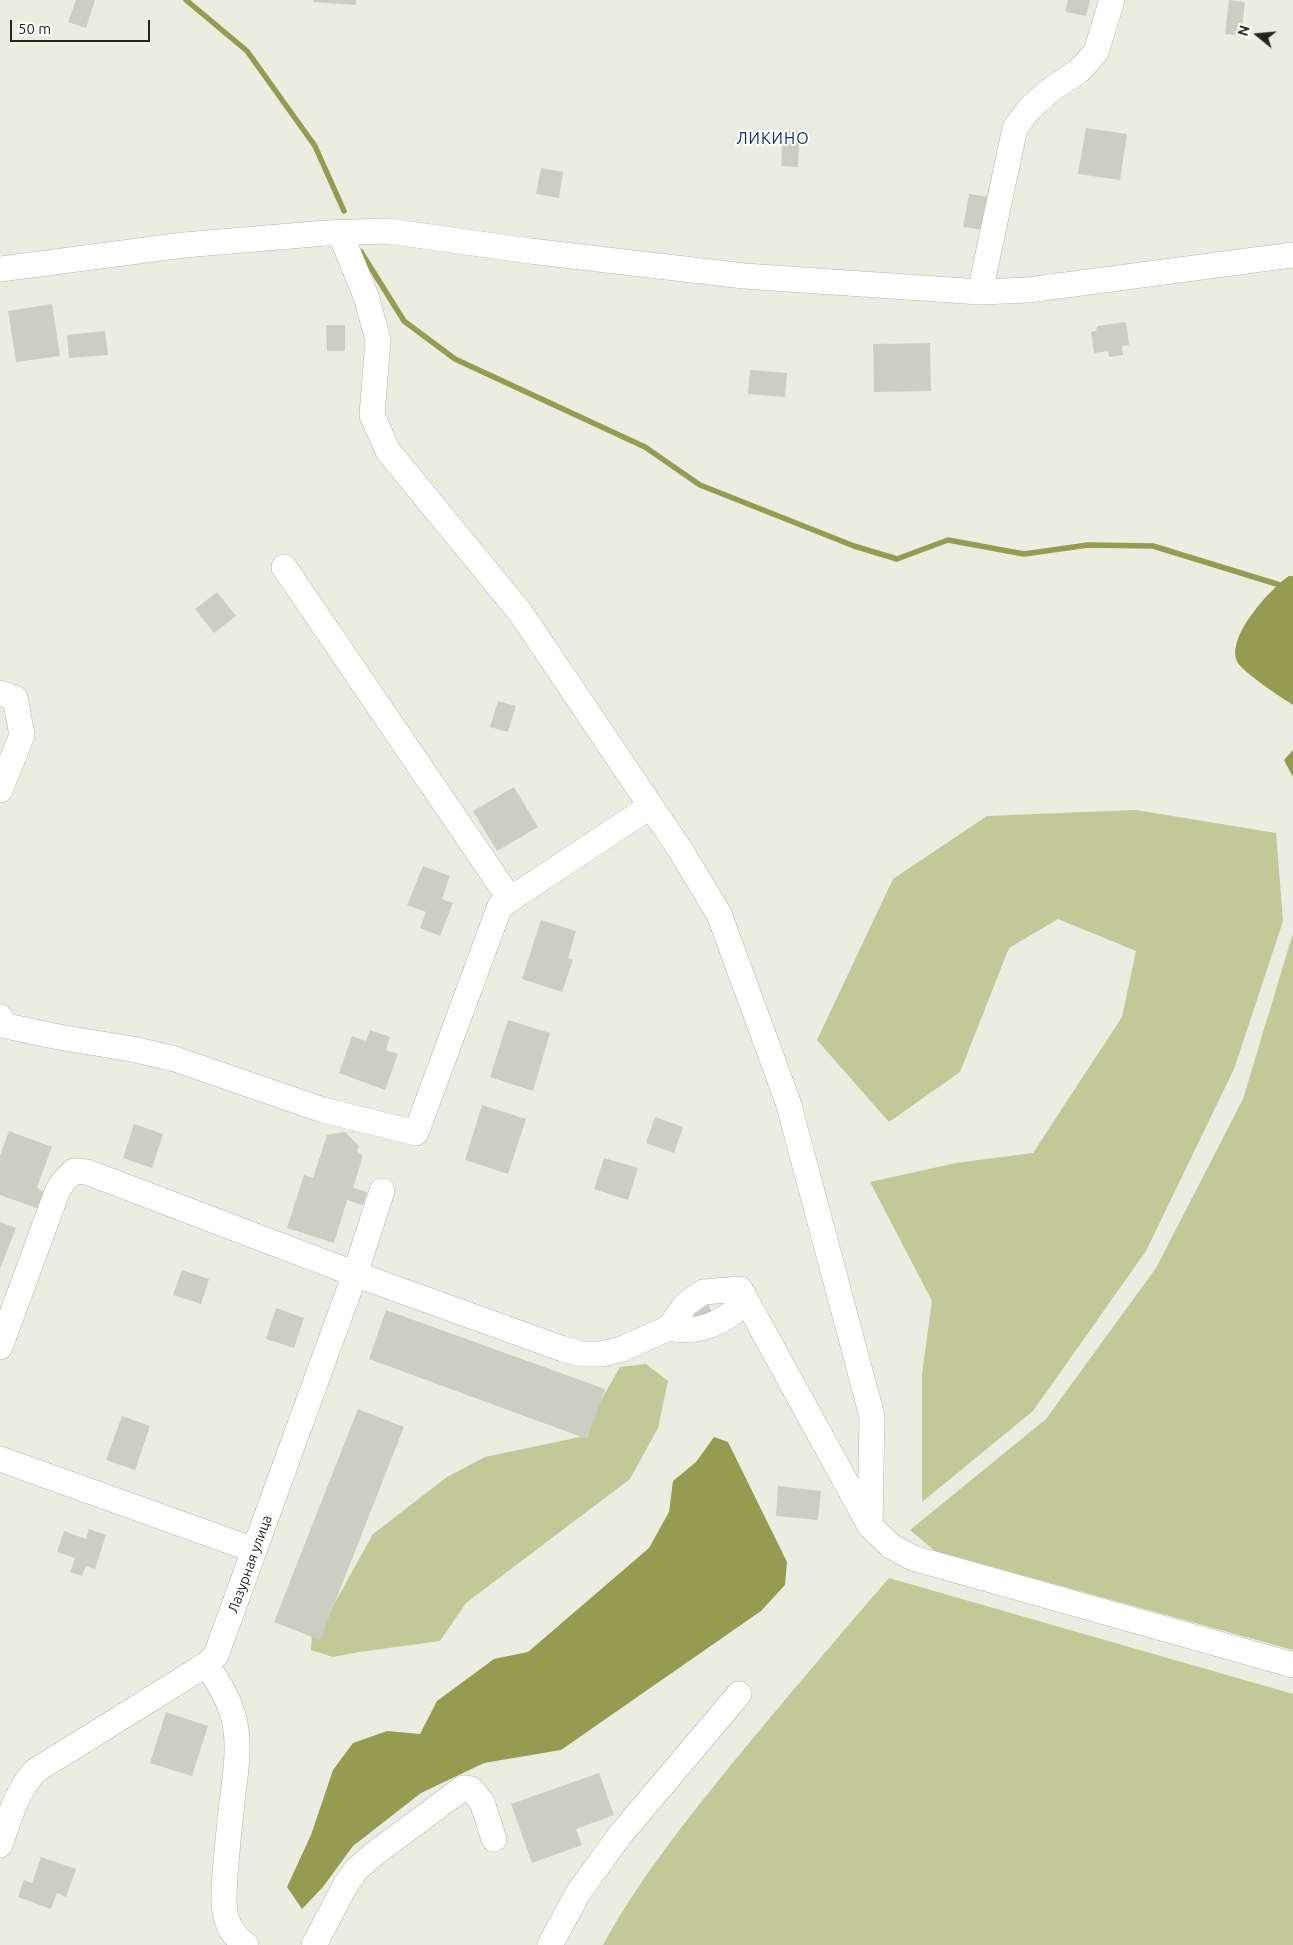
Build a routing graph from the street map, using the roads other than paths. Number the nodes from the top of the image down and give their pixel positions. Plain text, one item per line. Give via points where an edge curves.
1 (1112, 0) edge
2 (340, 233) junction
3 (1293, 255) edge
4 (0, 269) edge
5 (980, 292) junction
6 (284, 567) dead end
7 (0, 693) edge
8 (0, 790) edge
9 (651, 806) junction
10 (510, 899) junction
11 (0, 1017) edge
12 (382, 1191) dead end
13 (355, 1274) junction
14 (743, 1294) junction
15 (669, 1328) junction
16 (0, 1347) edge
17 (0, 1459) edge
18 (870, 1526) junction
19 (254, 1550) junction
20 (206, 1665) junction
21 (1293, 1665) edge
22 (739, 1694) dead end
23 (494, 1839) dead end
24 (0, 1845) edge
25 (246, 1945) edge
26 (314, 1945) edge
27 (550, 1945) edge

1 - 5 street via 1096,52 1079,71 1030,108 1015,128
2 - 4 street via 184,245
2 - 5 street via 388,231 744,276
2 - 9 street via 366,296 378,340 372,416 388,451 520,612
3 - 5 street via 1028,290
6 - 10 street
7 - 8 street via 15,698 22,736
9 - 10 street
9 - 18 street via 719,914 788,1102 872,1416
10 - 11 street via 500,906 416,1134 323,1110 175,1059 6,1026
12 - 13 street, Лазурная улица
13 - 15 street via 583,1354 622,1349
13 - 16 street via 87,1172 74,1171 57,1192
13 - 19 street, Лазурная улица
14 - 15 street via 729,1315 714,1324 688,1330
14 - 15 street via 703,1292 686,1304
14 - 18 street
17 - 19 street
18 - 21 street via 891,1546 913,1558
19 - 20 street, Лазурная улица via 216,1654
20 - 24 street, Лазурная улица via 35,1771 24,1783
20 - 25 street via 220,1684 234,1722 236,1773 224,1895 228,1924
22 - 27 street via 620,1835 578,1893
23 - 26 street via 482,1802 472,1789 463,1788 358,1869 346,1884

